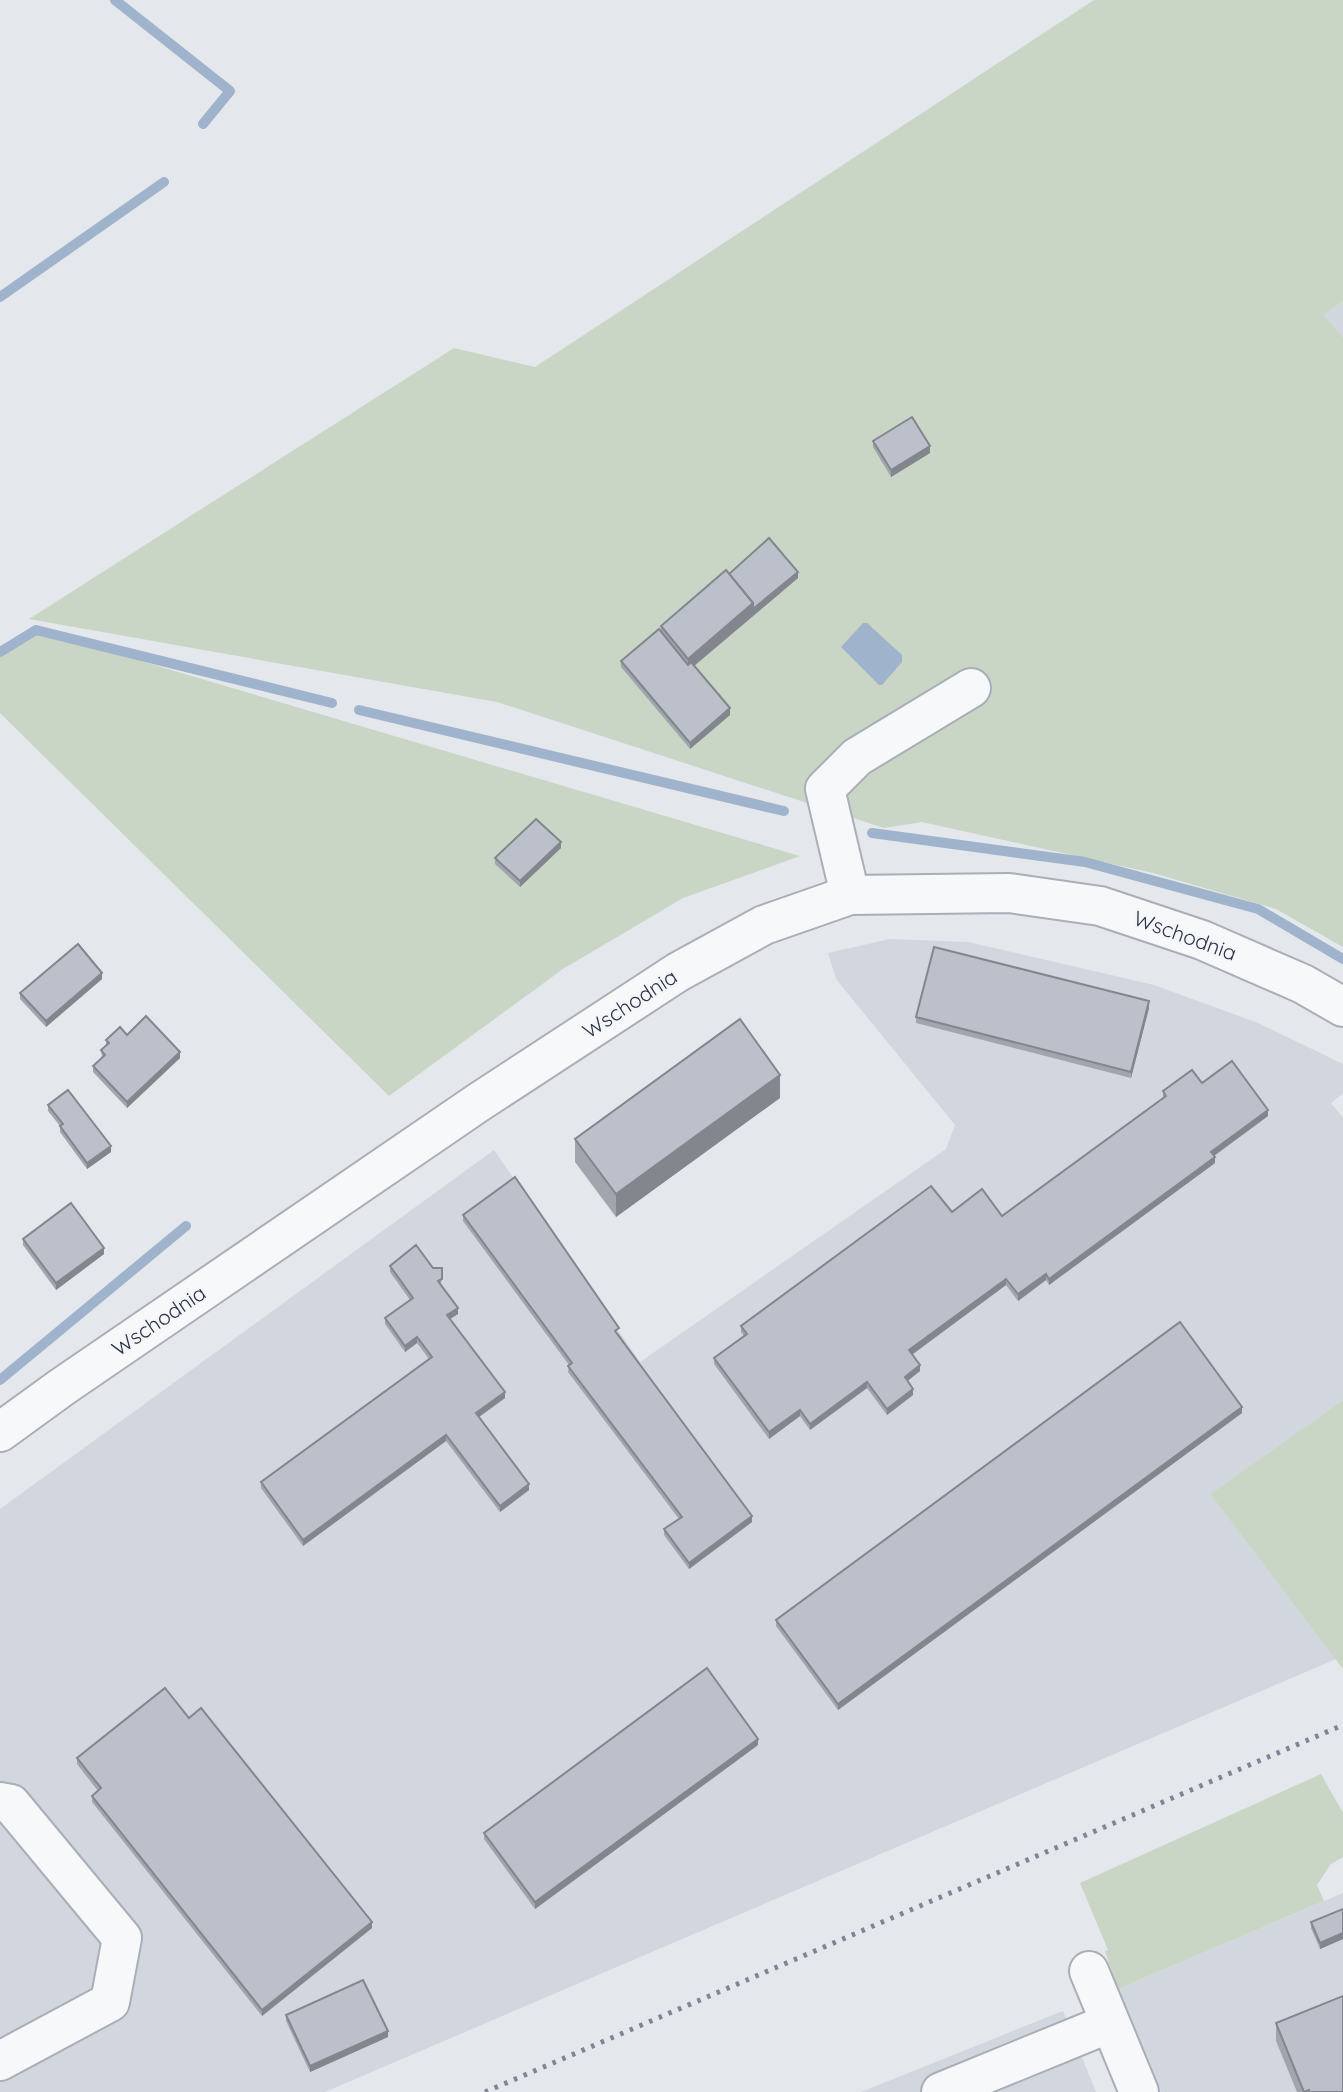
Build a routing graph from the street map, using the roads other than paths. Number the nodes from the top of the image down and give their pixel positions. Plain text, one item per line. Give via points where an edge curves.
1 (971, 688) dead end
2 (850, 895) junction
3 (1343, 1007) edge
4 (0, 1432) edge
5 (0, 1802) edge
6 (1088, 1971) dead end
7 (1110, 2023) junction
8 (0, 2061) edge
9 (941, 2092) edge
10 (1139, 2092) edge

1 - 2 street via 857,757 825,789
2 - 3 street, Wschodnia via 1009,893 1100,906 1213,944
2 - 4 street, Wschodnia via 765,925 678,972 467,1110
5 - 8 street via 11,1804 122,1938 110,2002
6 - 7 street
7 - 9 street
7 - 10 street

